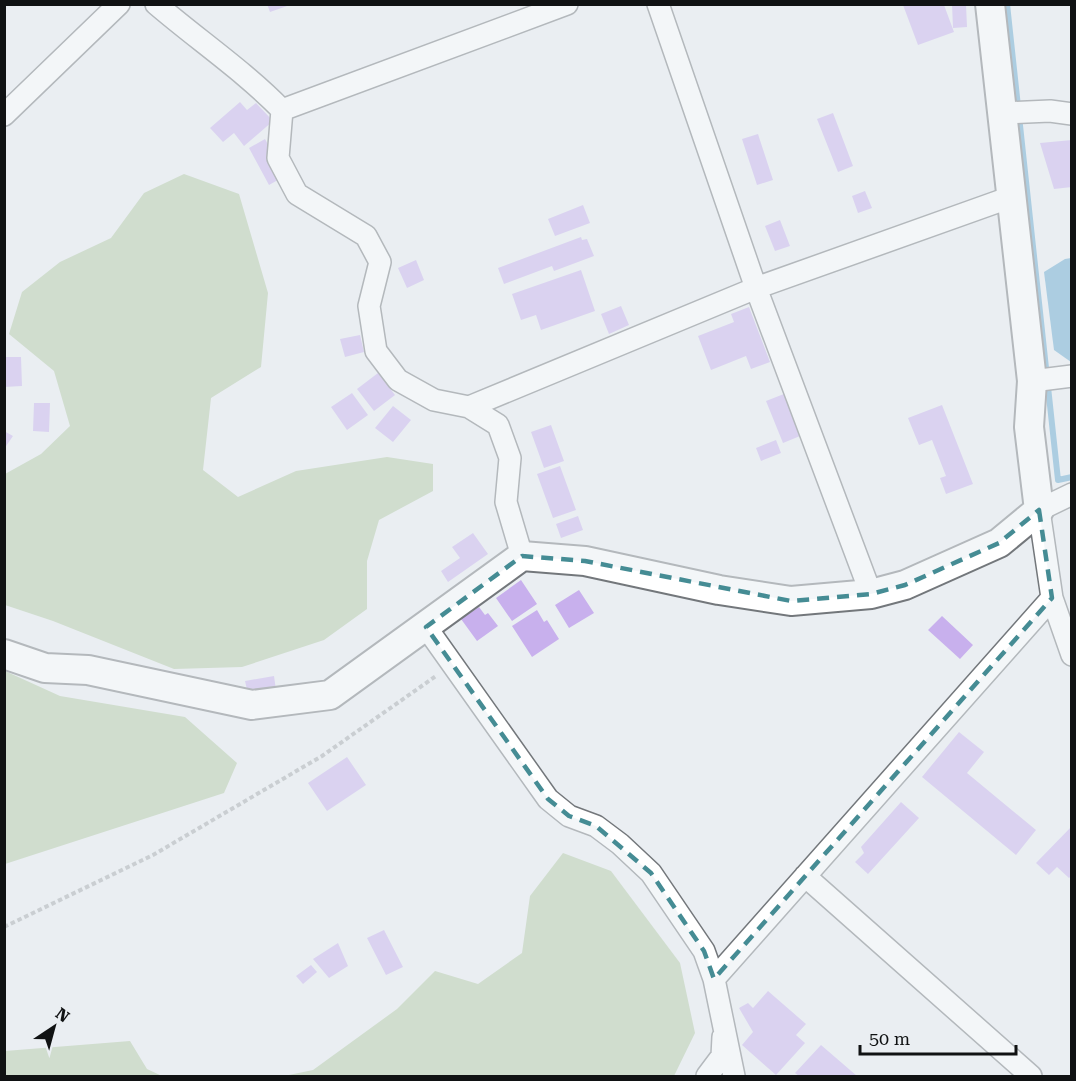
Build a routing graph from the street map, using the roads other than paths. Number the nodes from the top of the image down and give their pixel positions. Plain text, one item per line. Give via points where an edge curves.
1 (118, 4) edge
2 (156, 4) edge
3 (567, 4) edge
4 (658, 4) edge
5 (990, 4) edge
6 (282, 110) junction
7 (1002, 113) junction
8 (1071, 114) edge
9 (4, 115) edge
10 (1011, 197) junction
11 (756, 288) junction
12 (1071, 376) edge
13 (1032, 381) junction
14 (469, 407) junction
15 (1071, 494) edge
16 (1039, 510) junction
17 (522, 556) junction
18 (871, 594) junction
19 (1052, 598) junction
20 (426, 627) junction
21 (4, 654) edge
22 (1071, 655) edge
23 (805, 876) junction
24 (714, 979) junction
25 (723, 1025) junction
26 (707, 1077) edge
27 (734, 1077) edge
28 (1031, 1077) edge

1 - 9 street
2 - 6 street via 256,83
3 - 6 street
4 - 11 street
5 - 7 street
6 - 14 street via 278,158 297,194 366,236 380,262 369,306 376,351 398,380 434,400
7 - 8 street
7 - 10 street
10 - 11 street
10 - 13 street
11 - 14 street
11 - 18 street
12 - 13 street
13 - 16 street via 1029,427
14 - 17 street via 498,425 510,458 506,502
15 - 16 street
16 - 18 street via 999,543 905,585
16 - 19 street
17 - 18 street via 585,561 719,590 791,600
17 - 20 street
19 - 22 street
19 - 23 street
20 - 21 street via 330,694 252,705 88,670 45,668
20 - 24 street via 548,799 569,816 604,832 651,873 704,951
23 - 24 street
23 - 28 street
24 - 25 street
25 - 26 street via 722,1056
25 - 27 street

